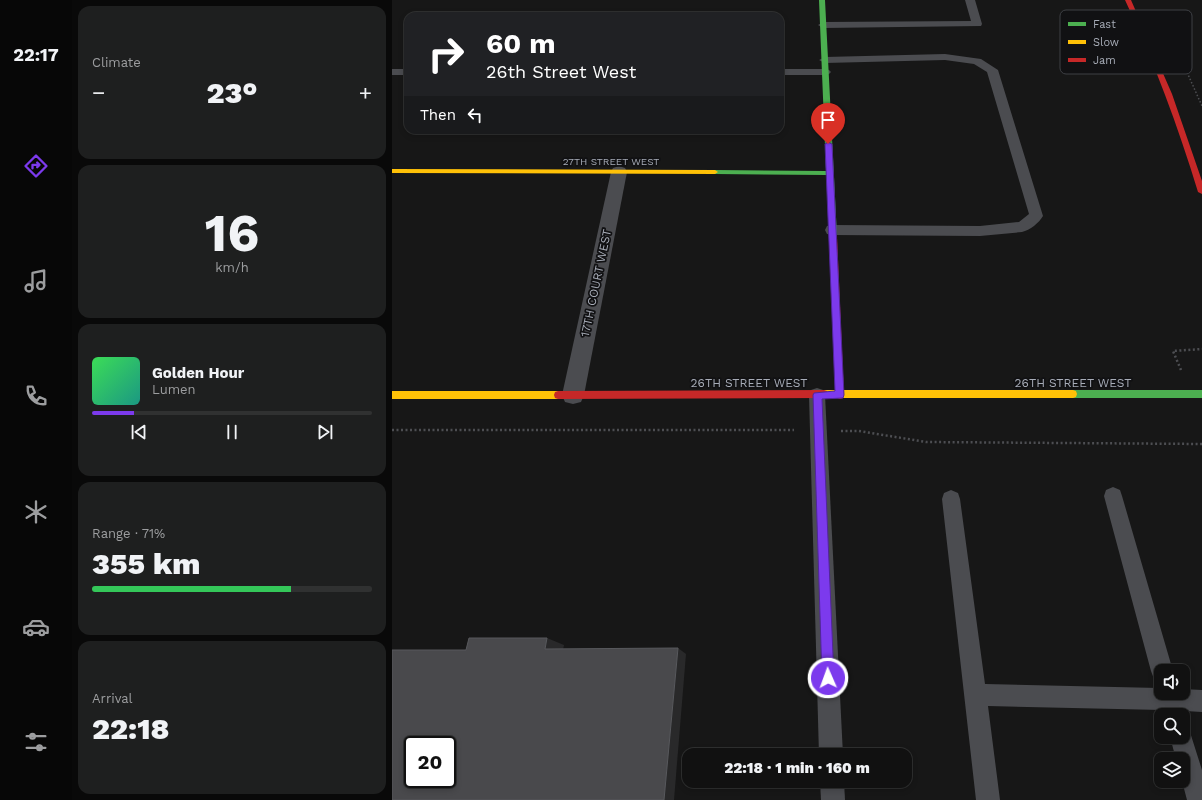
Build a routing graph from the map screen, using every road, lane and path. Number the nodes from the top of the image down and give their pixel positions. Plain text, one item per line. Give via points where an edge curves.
1 (822, 0) edge
2 (970, 0) edge
3 (1128, 0) edge
4 (1133, 10) edge
5 (823, 25) junction
6 (825, 66) junction
7 (784, 71) edge
8 (392, 72) edge
9 (404, 72) edge
10 (1161, 74) edge
11 (392, 171) edge
12 (619, 172) junction
13 (830, 173) junction
14 (1202, 192) edge
15 (832, 230) junction
16 (1202, 349) edge
17 (1173, 351) dead end
18 (1202, 394) edge
19 (392, 395) edge
20 (573, 395) junction
21 (817, 395) junction
22 (840, 395) junction
23 (1113, 496) dead end
24 (951, 499) dead end
25 (1160, 664) edge
26 (975, 695) junction
27 (1202, 701) edge
28 (1171, 702) edge
29 (1183, 744) edge
30 (831, 748) edge
31 (832, 788) edge
32 (833, 800) edge
33 (988, 800) edge
34 (1199, 800) edge

1 - 5 street
2 - 5 lane via 977,24
3 - 4 street
5 - 6 street
6 - 7 lane
6 - 13 street
6 - 15 lane via 945,57 977,61 992,70 1036,216 1022,227 980,231
8 - 9 lane
10 - 14 street via 1175,108
11 - 12 street, 27TH STREET WEST
12 - 13 street, 27TH STREET WEST
12 - 20 street, 17TH COURT WEST
13 - 15 street
15 - 22 street
16 - 17 path
18 - 22 street, 26TH STREET WEST
19 - 20 street, 26TH STREET WEST
20 - 21 street, 26TH STREET WEST
21 - 22 street, 26TH STREET WEST
21 - 30 lane
23 - 25 lane
24 - 26 lane
26 - 28 lane
26 - 33 lane
27 - 28 lane
29 - 34 lane
31 - 32 lane

